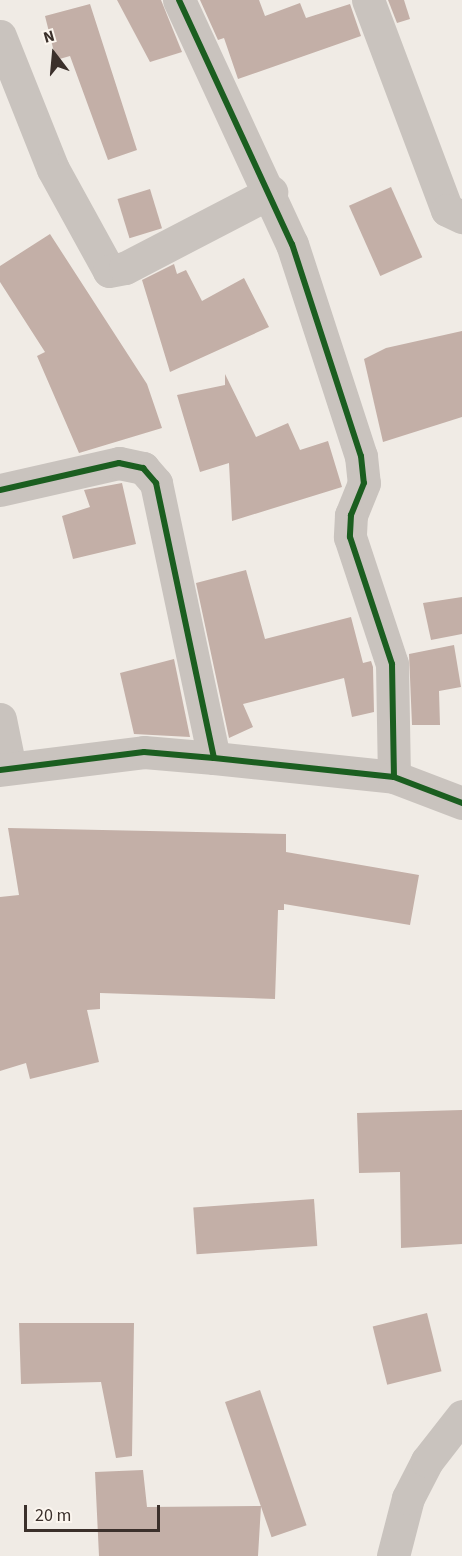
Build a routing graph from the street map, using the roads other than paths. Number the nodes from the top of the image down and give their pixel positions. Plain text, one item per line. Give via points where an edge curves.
1 (179, 0) edge
2 (368, 0) edge
3 (0, 36) edge
4 (271, 192) junction
5 (462, 217) edge
6 (0, 490) edge
7 (0, 719) edge
8 (214, 758) junction
9 (5, 769) edge
10 (394, 777) junction
11 (462, 804) edge
12 (462, 1416) edge
13 (393, 1556) edge

1 - 4 street
2 - 5 street via 447,210
3 - 4 street via 53,169 109,271 125,268
4 - 10 street via 361,456 364,483 351,515 350,537 392,664
6 - 8 street via 119,464 143,468 156,483
7 - 9 street
8 - 9 street via 144,753
8 - 10 street
10 - 11 street
12 - 13 street via 427,1461 408,1498

